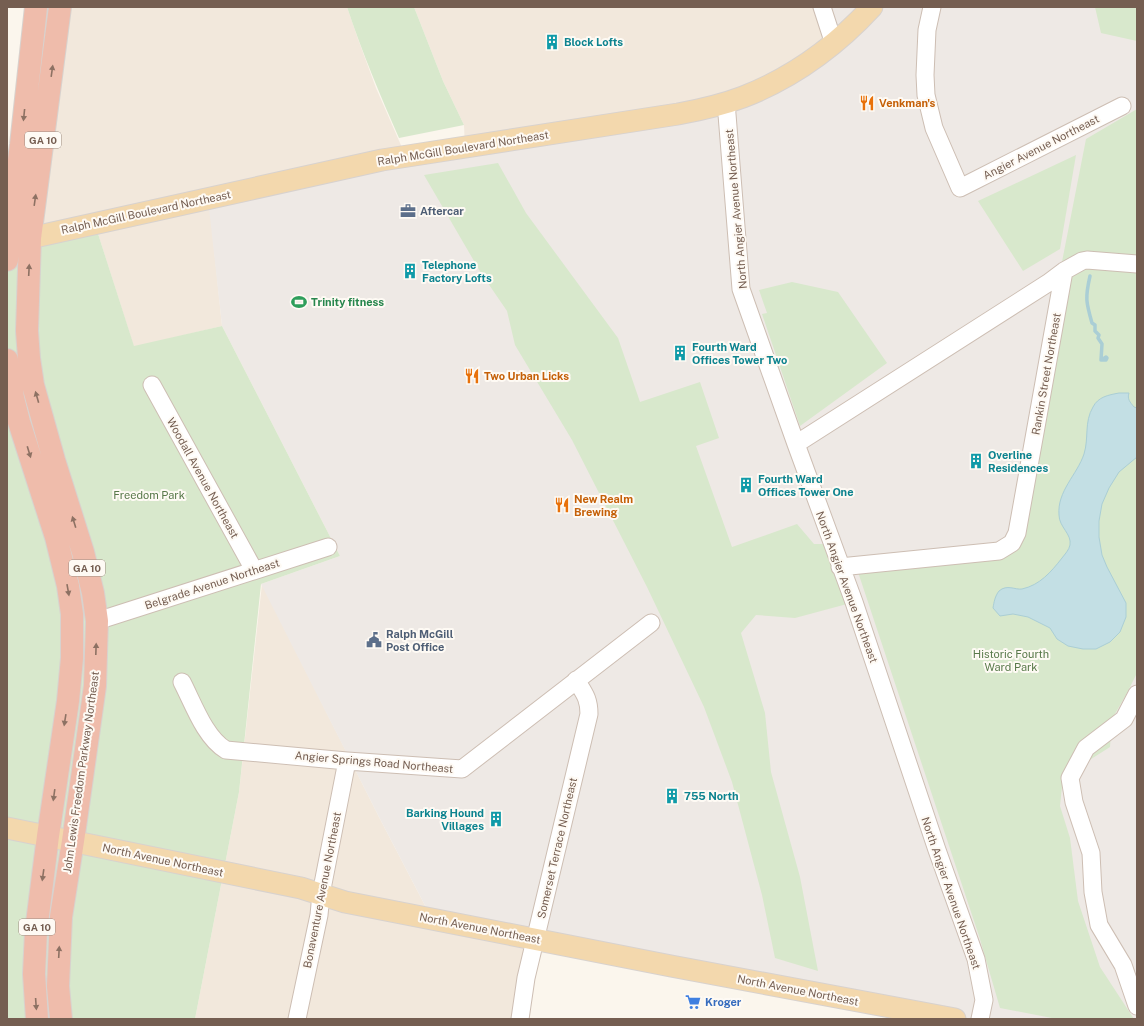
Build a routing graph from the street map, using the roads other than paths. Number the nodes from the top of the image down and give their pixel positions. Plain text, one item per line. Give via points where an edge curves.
1 (36, 7) edge
2 (60, 7) edge
3 (68, 7) edge
4 (822, 7) edge
5 (872, 7) edge
6 (932, 7) edge
7 (56, 42) junction
8 (834, 44) junction
9 (726, 102) junction
10 (1122, 106) dead end
11 (13, 245) edge
12 (1137, 264) edge
13 (1064, 271) junction
14 (7, 360) edge
15 (152, 385) dead end
16 (796, 444) junction
17 (328, 547) dead end
18 (840, 567) junction
19 (254, 570) junction
20 (97, 620) junction
21 (651, 623) dead end
22 (576, 680) junction
23 (182, 682) dead end
24 (1137, 694) edge
25 (1130, 720) edge
26 (347, 761) junction
27 (7, 828) edge
28 (48, 836) junction
29 (73, 841) junction
30 (321, 894) junction
31 (536, 939) junction
32 (1137, 1006) edge
33 (37, 1019) edge
34 (61, 1019) edge
35 (297, 1019) edge
36 (520, 1019) edge
37 (954, 1019) edge
38 (980, 1019) edge

1 -> 11 highway, John Lewis Freedom Parkway Northeast / GA 10
2 - 7 highway, John Lewis Freedom Parkway Northeast / GA 10
3 - 7 highway
4 - 8 street
5 - 8 main road, Ralph McGill Boulevard Northeast
6 - 10 street, Angier Avenue Northeast via 927,30 926,95 934,128 960,188
11 -> 7 highway, John Lewis Freedom Parkway Northeast / GA 10
8 - 9 main road, Ralph McGill Boulevard Northeast via 776,82
9 - 11 main road, Ralph McGill Boulevard Northeast via 678,114 382,160
9 - 16 street, North Angier Avenue Northeast via 741,289
20 -> 11 highway, John Lewis Freedom Parkway Northeast / GA 10 via 83,552 33,386
12 - 13 street via 1087,260
13 - 16 street
13 - 18 street, Rankin Street Northeast via 1017,533 1012,543 999,551
14 -> 28 highway, John Lewis Freedom Parkway Northeast / GA 10 via 19,422 56,538 72,614 72,658 68,701
15 - 19 street, Woodall Avenue Northeast
16 - 18 street, North Angier Avenue Northeast
17 - 19 street, Belgrade Avenue Northeast
18 - 38 street, North Angier Avenue Northeast via 976,959 984,1000
19 - 20 street, Belgrade Avenue Northeast
29 -> 20 highway, John Lewis Freedom Parkway Northeast / GA 10 via 95,686
21 - 22 street, Angier Springs Road Northeast
22 - 26 street, Angier Springs Road Northeast via 462,769
22 - 31 street, Somerset Terrace Northeast via 588,698 589,714
23 - 26 street, Angier Springs Road Northeast via 208,733 226,750
24 - 25 street
25 - 32 street via 1086,748 1070,778 1074,802 1091,853 1093,892 1099,925 1123,965
26 - 30 street, Bonaventure Avenue Northeast
27 - 28 main road, North Avenue Northeast
28 - 29 main road, North Avenue Northeast
28 -> 33 highway, John Lewis Freedom Parkway Northeast / GA 10 via 36,931 34,974
29 - 30 main road, North Avenue Northeast
34 -> 29 highway, John Lewis Freedom Parkway Northeast / GA 10 via 58,986 61,917
30 - 31 main road, North Avenue Northeast via 345,902
30 - 35 street, Bonaventure Avenue Northeast
31 - 36 street, Somerset Terrace Northeast via 526,978
31 - 37 main road, North Avenue Northeast

